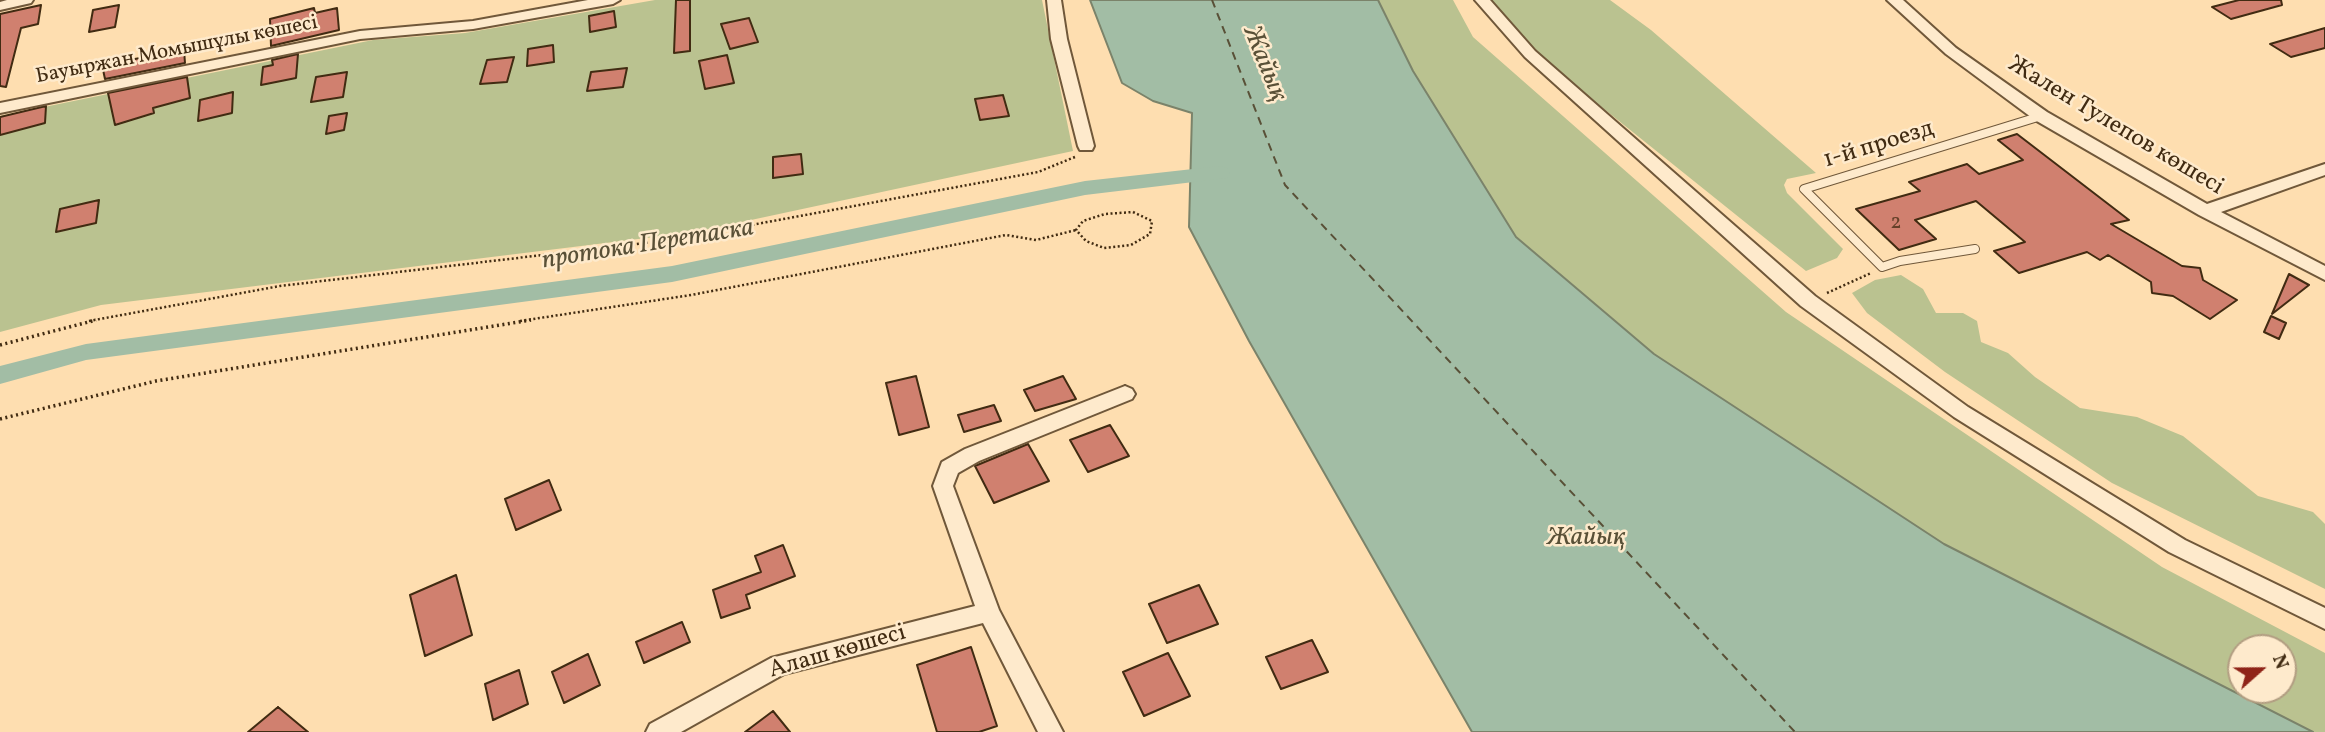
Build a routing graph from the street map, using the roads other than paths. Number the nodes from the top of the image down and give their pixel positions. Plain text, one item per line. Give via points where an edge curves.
1 (26, 0) edge
2 (613, 0) edge
3 (1054, 0) edge
4 (1482, 0) edge
5 (1894, 0) edge
6 (0, 6) edge
7 (0, 108) edge
8 (2041, 116) junction
9 (1086, 146) road end
10 (2325, 169) edge
11 (2205, 211) junction
12 (1975, 249) dead end
13 (2325, 274) edge
14 (1125, 394) dead end
15 (989, 612) junction
16 (2325, 619) edge
17 (658, 732) edge
18 (1051, 732) edge

1 - 6 street
2 - 7 street, Бауыржан Момышұлы көшесі via 473,25 360,35
3 - 9 street
4 - 16 street via 1530,54 1808,302 1961,412 2177,546
5 - 8 street, Жален Тулепов көшесі via 1951,51
8 - 11 street, Жален Тулепов көшесі
8 - 12 lane, 1-й проезд via 1804,188 1882,267
10 - 11 street
11 - 13 street, Жален Тулепов көшесі
14 - 15 street via 949,468 943,486
15 - 17 street, Алаш көшесі via 779,665
15 - 18 street

